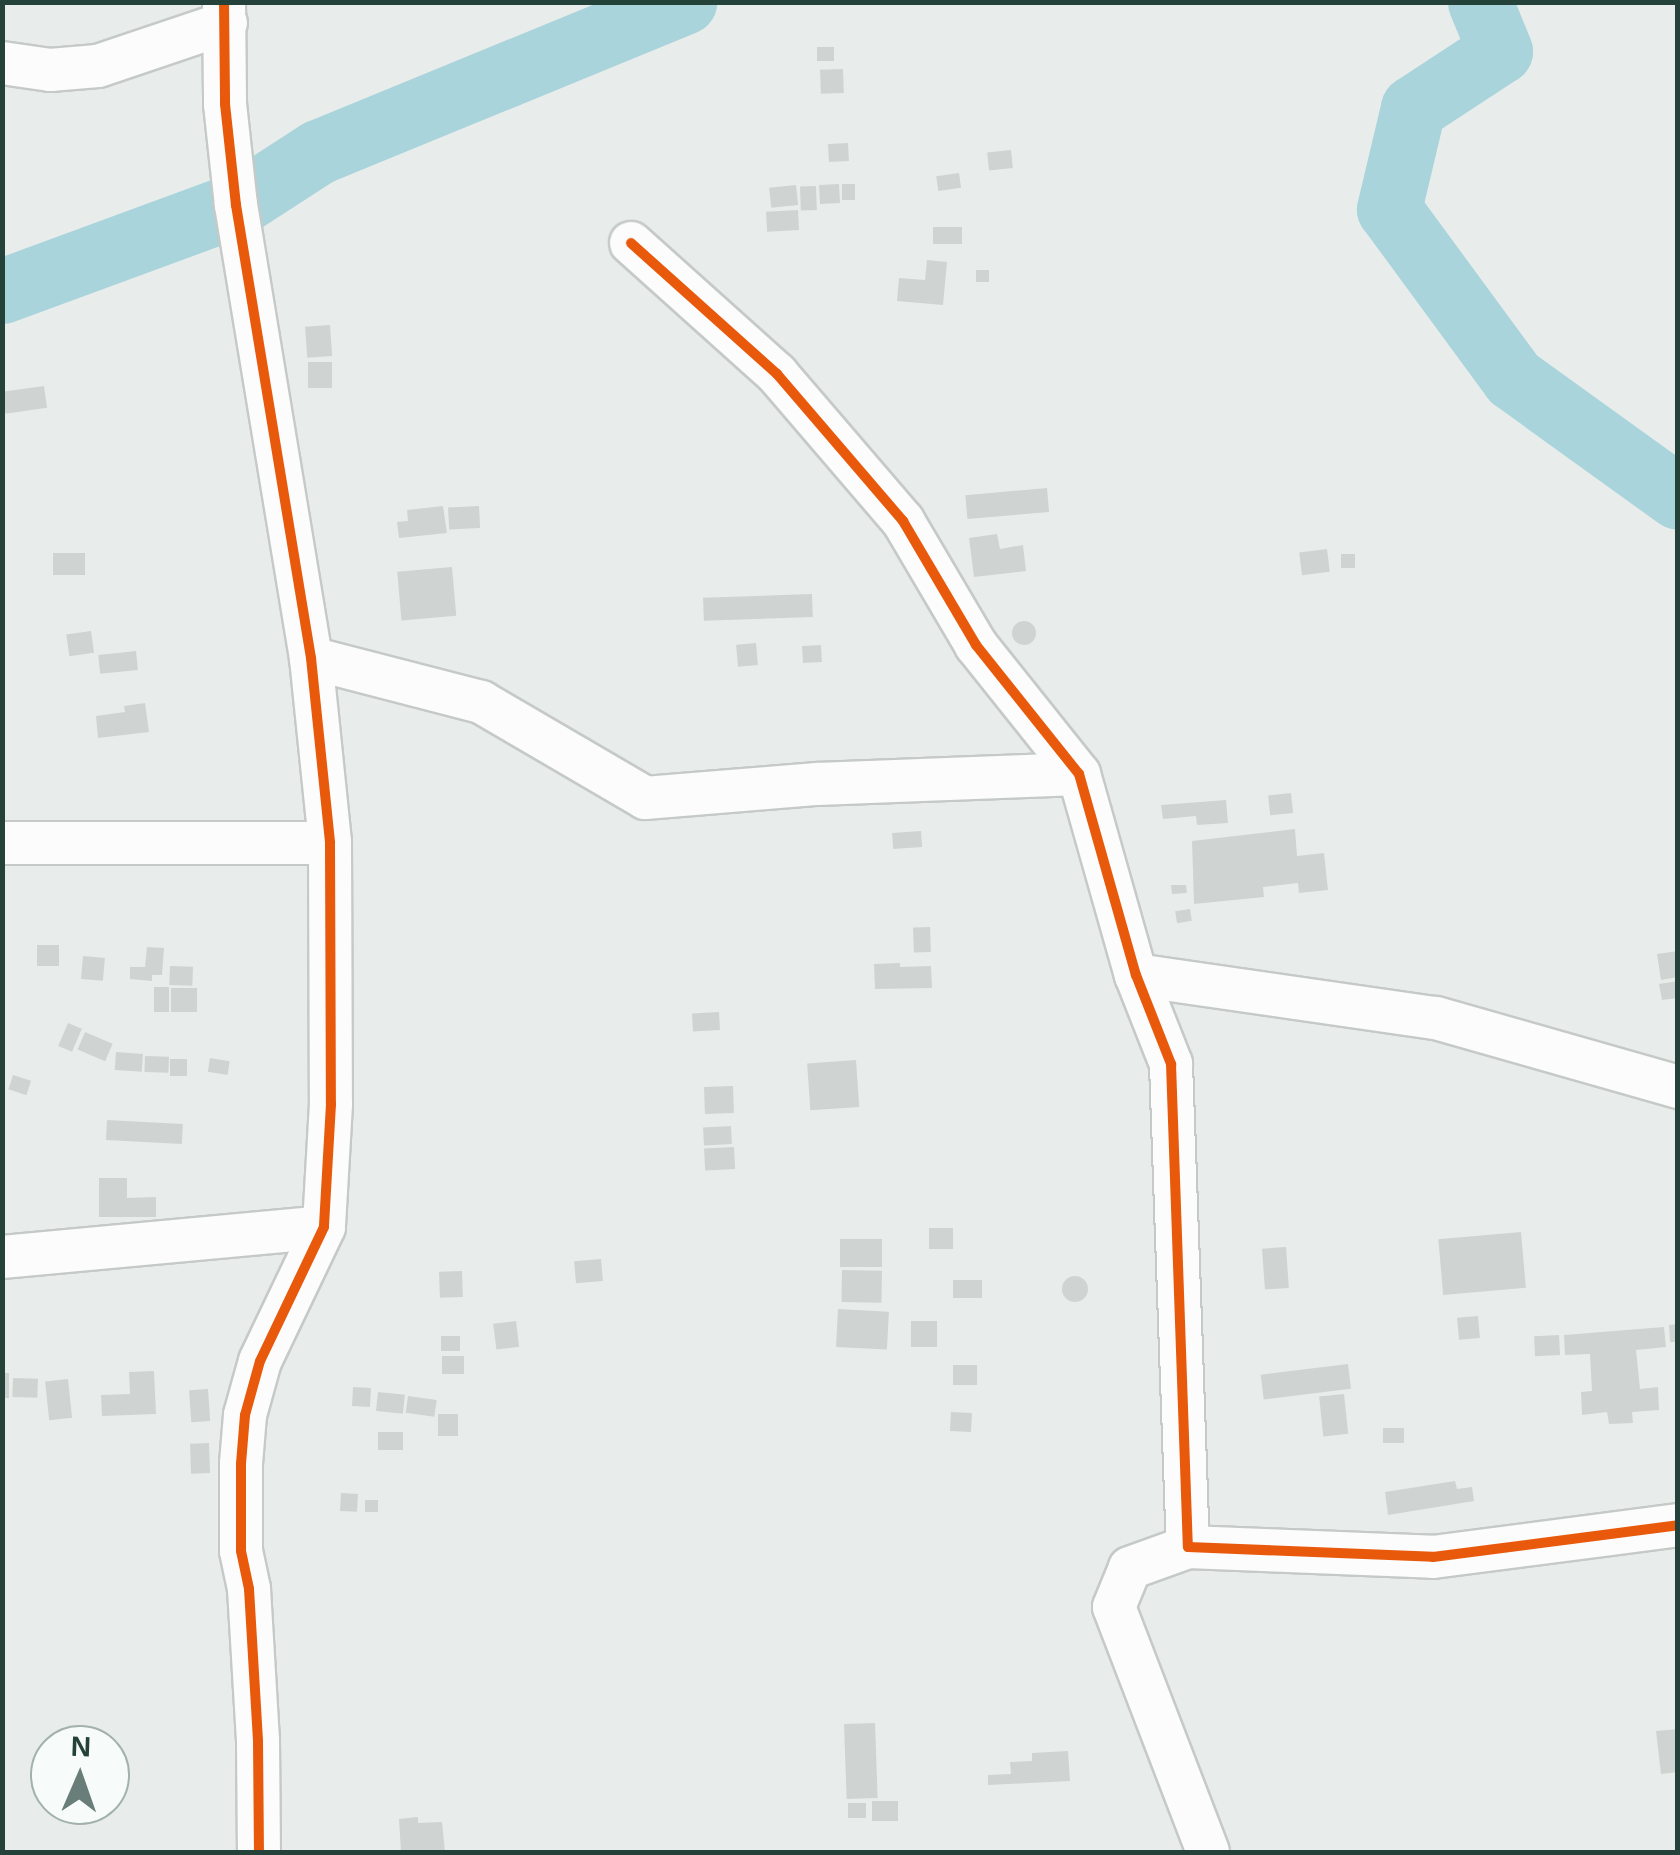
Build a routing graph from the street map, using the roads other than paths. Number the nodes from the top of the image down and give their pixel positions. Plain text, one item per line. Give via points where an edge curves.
1 (225, 13) edge
2 (2, 63) edge
3 (631, 243) dead end
4 (311, 658) junction
5 (1079, 774) junction
6 (2, 843) edge
7 (330, 843) junction
8 (1136, 974) junction
9 (1678, 1087) edge
10 (324, 1226) junction
11 (2, 1257) edge
12 (1678, 1525) edge
13 (1188, 1547) junction
14 (259, 1852) edge
15 (1208, 1852) edge

1 - 2 street via 98,66 50,70
1 - 4 street via 225,104 236,205
3 - 5 street via 777,374 902,521 976,645
4 - 5 street via 482,702 645,798
4 - 7 street
5 - 8 street
6 - 7 street
7 - 10 street via 331,1104
8 - 9 street via 1436,1018
8 - 13 street via 1171,1064
10 - 11 street
10 - 14 street via 282,1310 245,1415 241,1550 253,1644
12 - 13 street via 1433,1557
13 - 15 street via 1130,1568 1114,1606

